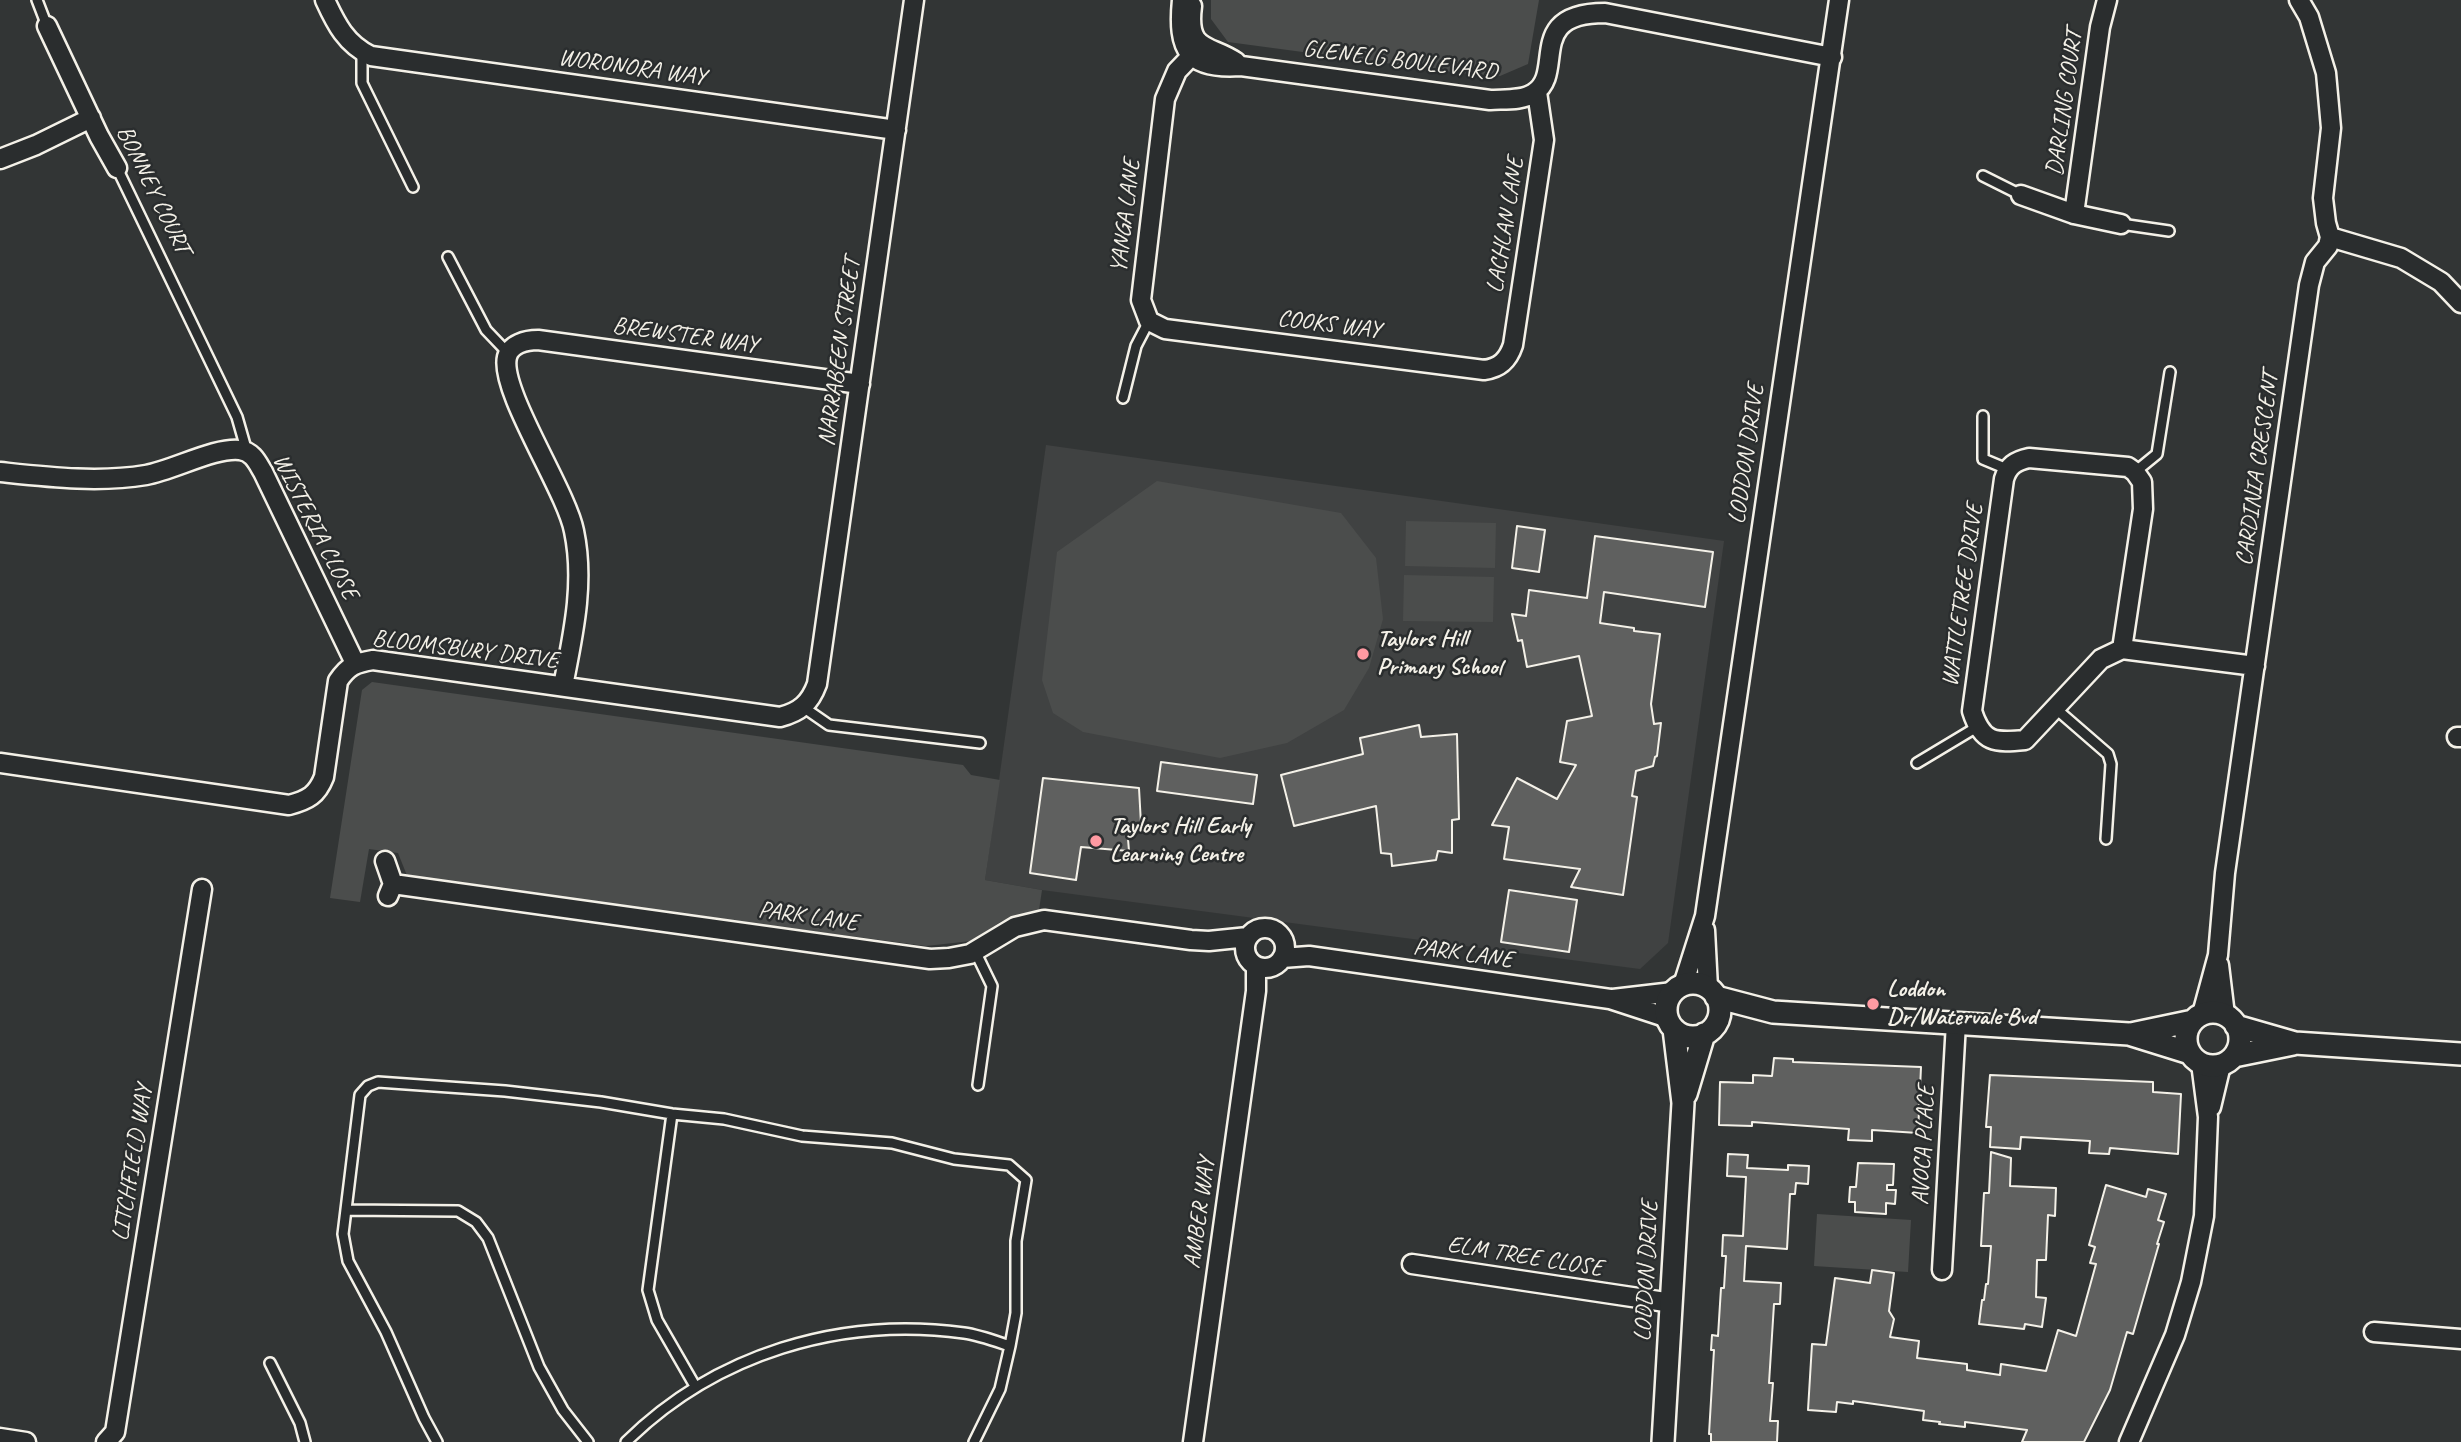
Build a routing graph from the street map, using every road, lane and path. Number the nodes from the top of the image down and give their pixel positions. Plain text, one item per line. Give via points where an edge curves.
1 (37, 0) edge
2 (325, 0) edge
3 (914, 0) edge
4 (1182, 0) edge
5 (1192, 0) edge
6 (1839, 0) edge
7 (2107, 0) edge
8 (2300, 0) edge
9 (47, 26) joint
10 (362, 52) junction
11 (1196, 52) junction
12 (1832, 57) junction
13 (1537, 92) junction
14 (91, 118) junction
15 (896, 130) junction
16 (0, 159) edge
17 (117, 168) joint
18 (1983, 176) dead end
19 (413, 187) dead end
20 (2021, 195) joint
21 (2074, 214) junction
22 (2121, 225) joint
23 (2169, 231) dead end
24 (2330, 237) junction
25 (448, 257) dead end
26 (171, 282) joint
27 (2461, 303) edge
28 (1149, 321) junction
29 (508, 353) junction
30 (1504, 362) joint
31 (2170, 372) dead end
32 (860, 384) junction
33 (1123, 398) dead end
34 (1983, 416) dead end
35 (247, 452) junction
36 (2007, 469) junction
37 (0, 472) edge
38 (2135, 472) junction
39 (2122, 649) junction
40 (355, 663) junction
41 (2255, 666) junction
42 (564, 686) junction
43 (803, 707) junction
44 (2055, 708) junction
45 (1977, 727) junction
46 (980, 743) dead end
47 (0, 763) edge
48 (1917, 763) dead end
49 (2106, 839) dead end
50 (385, 861) dead end
51 (202, 889) dead end
52 (1705, 916) junction
53 (1248, 937) junction
54 (1209, 941) junction
55 (975, 951) junction
56 (2218, 955) junction
57 (1268, 958) junction
58 (1678, 988) junction
59 (1712, 993) junction
60 (1610, 999) junction
61 (1773, 1012) junction
62 (2198, 1018) junction
63 (2231, 1021) junction
64 (1956, 1023) junction
65 (1671, 1024) junction
66 (1711, 1027) junction
67 (2129, 1034) junction
68 (2295, 1043) junction
69 (2461, 1054) edge
70 (2212, 1059) junction
71 (978, 1085) dead end
72 (1684, 1103) junction
73 (672, 1114) junction
74 (346, 1210) junction
75 (1412, 1264) dead end
76 (1942, 1270) dead end
77 (1672, 1303) junction
78 (2374, 1332) dead end
79 (2461, 1339) edge
80 (1010, 1346) junction
81 (270, 1363) dead end
82 (695, 1386) junction
83 (0, 1438) edge
84 (26, 1442) edge
85 (106, 1442) edge
86 (305, 1442) edge
87 (437, 1442) edge
88 (588, 1442) edge
89 (625, 1442) edge
90 (974, 1442) edge
91 (1194, 1442) edge
92 (1663, 1442) edge
93 (2129, 1442) edge

1 - 9 lane, BONNEY COURT
2 - 10 street via 345,38
3 - 15 street, NARRABEEN STREET
4 - 11 street via 1181,40
5 - 11 street
6 - 12 street, LODDON DRIVE
7 - 21 street, DARLING COURT
8 - 24 street via 2326,73 2331,128 2323,198
9 - 14 street, BONNEY COURT
10 - 15 street, WORONORA WAY
10 - 19 lane via 362,83
11 - 13 street, GLENELG BOULEVARD via 1231,58 1241,66 1490,100
11 - 28 street, YANGA LANE via 1177,71 1165,99 1141,300
12 - 13 street via 1586,13 1564,21 1552,39 1546,76
12 - 52 street, LODDON DRIVE
13 - 30 street, LACHLAN LANE via 1544,140 1513,345
14 - 16 street, BONNEY COURT
14 - 17 street, BONNEY COURT
15 - 32 street, NARRABEEN STREET
17 - 26 lane, BONNEY COURT
18 - 20 lane, DARLING COURT
20 - 21 street, DARLING COURT
21 - 22 street, DARLING COURT
22 - 23 lane, DARLING COURT
24 - 27 street via 2401,258 2441,282
24 - 41 street, CARDINIA CRESCENT via 2315,262 2309,285
25 - 29 lane via 486,330
26 - 35 lane, WISTERIA CLOSE via 237,417
28 - 30 street, COOKS WAY via 1165,329 1484,370
28 - 33 lane via 1136,346
29 - 32 street, BREWSTER WAY via 520,343 538,340
29 - 42 street via 510,385 574,529 578,596
31 - 38 lane via 2157,454
32 - 43 street, NARRABEEN STREET via 817,684
34 - 36 lane via 1983,459
35 - 37 street, WISTERIA CLOSE via 226,450 148,474 106,478
35 - 40 street, WISTERIA CLOSE via 263,472
36 - 38 street via 2029,458 2128,467
36 - 45 street, WATTLETREE DRIVE via 1972,711
38 - 39 street via 2142,482 2143,509
39 - 41 street
39 - 44 street via 2101,659
40 - 42 street, BLOOMSBURY DRIVE via 373,660
40 - 47 street, BLOOMSBURY DRIVE via 338,681 324,776 319,791 308,800 289,805
41 - 56 street, CARDINIA CRESCENT
42 - 43 street, BLOOMSBURY DRIVE via 780,717
43 - 46 lane via 829,725
44 - 45 street via 2025,740 1987,738
44 - 49 lane via 2108,754
45 - 48 lane
50 - 55 street, PARK LANE via 390,890 930,959
51 - 85 street, LITCHFIELD WAY via 115,1432
52 - 58 street, LODDON DRIVE
52 - 59 street, LODDON DRIVE
53 - 54 street, PARK LANE
53 - 57 street via 1244,949
53 - 57 street, PARK LANE via 1257,929 1270,929 1281,936
54 - 55 street, PARK LANE via 1044,920 1015,927
54 - 57 street, PARK LANE
55 - 71 lane via 992,986
56 - 62 street, CARDINIA CRESCENT
56 - 63 street, CARDINIA CRESCENT
57 - 60 street, PARK LANE via 1309,956
57 - 91 street, AMBER WAY via 1256,991
58 - 59 street via 1692,983
58 - 60 street, PARK LANE
58 - 65 street via 1667,1004
59 - 61 street
59 - 66 street via 1720,1012
60 - 65 street, PARK LANE
61 - 64 street
61 - 66 street
62 - 63 street via 2210,1012
62 - 67 street
62 - 70 street via 2187,1037
63 - 68 street
63 - 70 street via 2239,1041
64 - 67 street
64 - 76 street, AVOCA PLACE
65 - 66 street via 1688,1036
65 - 72 street, LODDON DRIVE
66 - 72 street, LODDON DRIVE
67 - 70 street
68 - 69 street
68 - 70 street
70 - 93 street via 2204,1216 2191,1282 2175,1335
72 - 77 street, LODDON DRIVE
73 - 74 lane via 505,1091 378,1082 360,1095
73 - 80 lane via 724,1119 802,1136 892,1143 954,1159 1009,1165 1026,1180 1016,1241 1016,1313
73 - 82 lane via 648,1290 657,1320
74 - 87 lane via 343,1234 348,1261
74 - 88 lane via 458,1211 476,1222 488,1238 539,1367
75 - 77 street, ELM TREE CLOSE
77 - 92 street, LODDON DRIVE
78 - 79 street
80 - 82 lane via 966,1333 906,1329 844,1332 750,1358
80 - 90 lane via 1000,1389
81 - 86 lane
82 - 89 lane
83 - 84 street

